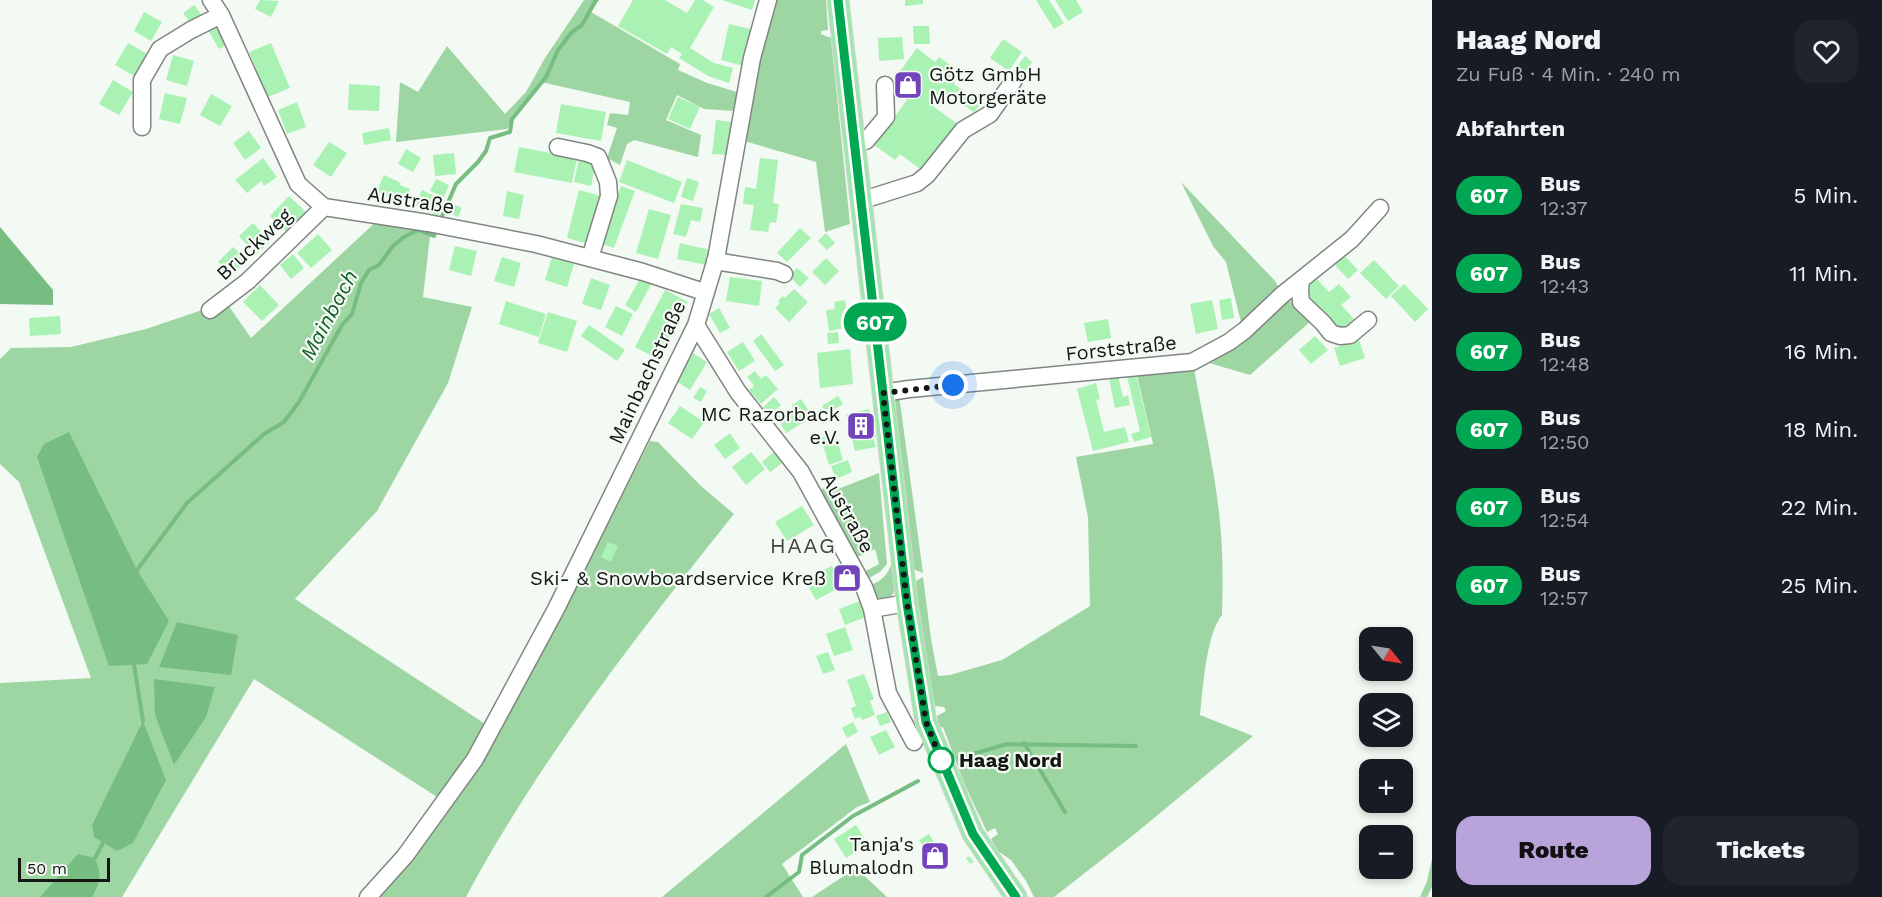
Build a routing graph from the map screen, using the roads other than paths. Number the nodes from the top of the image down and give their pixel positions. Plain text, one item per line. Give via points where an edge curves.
1 (211, 0) edge
2 (768, 0) edge
3 (838, 0) edge
4 (221, 15) junction
5 (1014, 80) dead end
6 (885, 86) dead end
7 (142, 127) dead end
8 (853, 142) junction
9 (558, 147) dead end
10 (860, 201) junction
11 (324, 207) junction
12 (1380, 208) dead end
13 (590, 258) junction
14 (715, 261) junction
15 (784, 274) dead end
16 (1301, 280) junction
17 (705, 292) junction
18 (210, 310) dead end
19 (1368, 321) dead end
20 (696, 325) junction
21 (883, 393) junction
22 (907, 603) junction
23 (872, 609) junction
24 (914, 742) dead end
25 (368, 897) edge
26 (1016, 897) edge

1 - 4 street
2 - 14 street, Mainbachstraße via 752,58
3 - 8 main road
4 - 7 street via 160,49 142,80
4 - 11 street via 298,184
5 - 10 street via 990,114 963,130 917,183
6 - 8 street via 886,117 866,141
8 - 10 main road
9 - 13 street via 598,157 608,182 609,196
10 - 21 main road
11 - 13 street, Austraße via 428,223
11 - 18 street, Bruckweg via 248,281
12 - 16 street, Forststraße via 1352,239
13 - 17 street, Austraße
14 - 15 street
14 - 17 street, Mainbachstraße
16 - 19 street via 1301,302 1331,333 1350,334
16 - 21 street, Forststraße via 1229,342 1192,362
17 - 20 street, Mainbachstraße
20 - 23 street, Austraße via 738,392 801,472 864,587
20 - 25 street, Mainbachstraße via 556,609 475,759 405,856
21 - 22 main road
22 - 23 street
22 - 26 main road via 926,722 973,834
23 - 24 street, Austraße via 888,693

